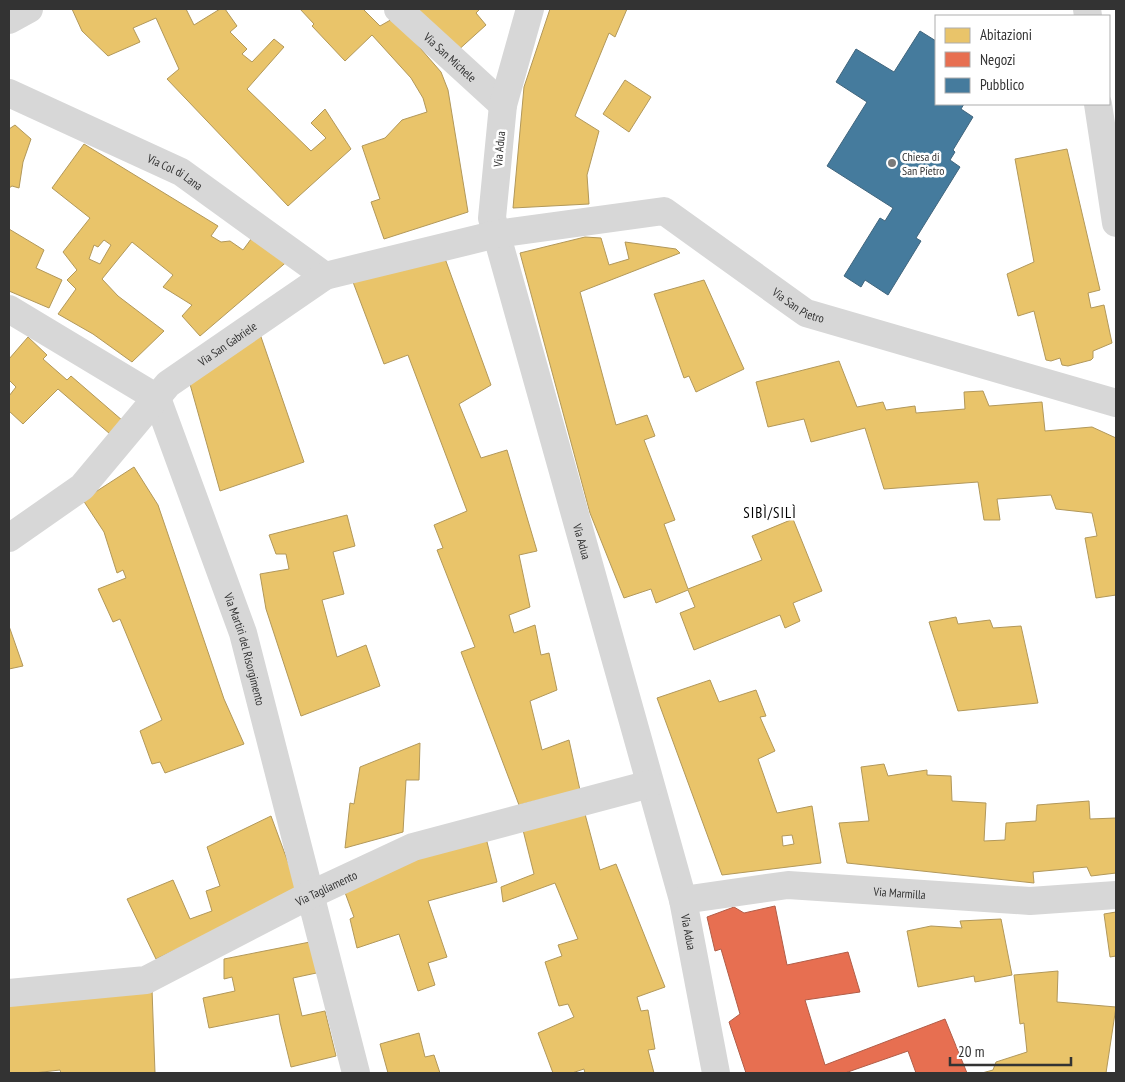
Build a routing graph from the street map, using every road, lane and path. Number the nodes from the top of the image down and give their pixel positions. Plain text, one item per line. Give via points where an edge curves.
1 (29, 9) edge
2 (398, 9) edge
3 (530, 9) edge
4 (9, 20) edge
5 (9, 93) edge
6 (503, 105) junction
7 (1098, 105) edge
8 (1116, 223) edge
9 (497, 234) junction
10 (326, 276) junction
11 (9, 309) edge
12 (157, 398) junction
13 (1116, 403) edge
14 (9, 538) edge
15 (650, 784) junction
16 (310, 895) junction
17 (1116, 895) edge
18 (683, 900) junction
19 (9, 994) edge
20 (356, 1073) edge
21 (716, 1073) edge

1 - 4 street
2 - 6 street, Via San Michele
3 - 6 street, Via Adua
5 - 10 street, Via Col di Lana via 180,172
6 - 9 street, Via Adua via 492,218
7 - 8 street
9 - 10 street, Via San Gabriele
9 - 13 street, Via San Pietro via 664,211 806,313
9 - 15 street, Via Adua
10 - 12 street, Via San Gabriele via 168,384
11 - 12 street
12 - 14 street, Via San Gabriele via 82,487
12 - 16 street, Via Martiri del Risorgimento via 243,633
15 - 16 street, Via Tagliamento via 413,847
15 - 18 street, Via Adua
16 - 19 street, Via Tagliamento via 146,980
16 - 20 street, Via Martiri del Risorgimento
17 - 18 street, Via Marmilla via 1030,901 788,885
18 - 21 street, Via Adua

